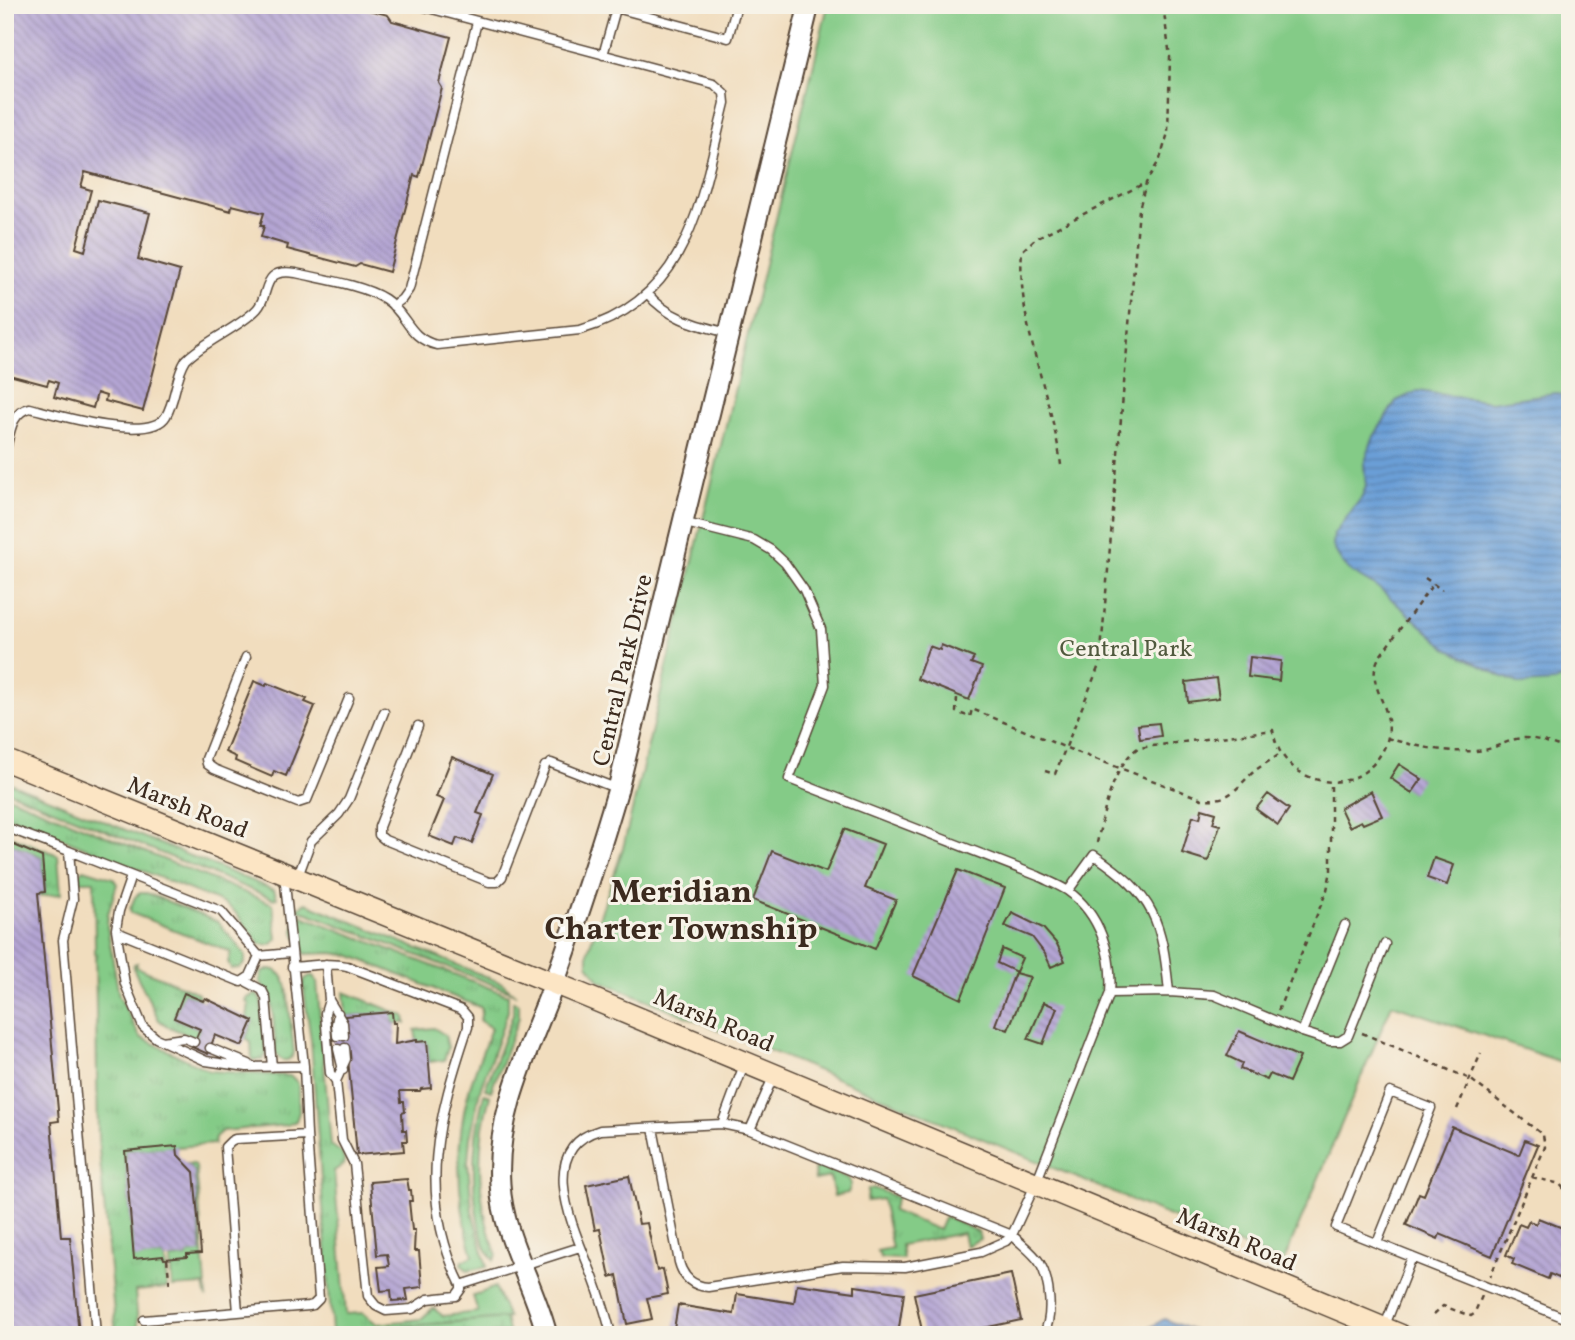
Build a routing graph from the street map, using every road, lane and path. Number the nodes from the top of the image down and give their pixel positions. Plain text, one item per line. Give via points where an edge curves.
1 (417, 5) edge
2 (737, 5) edge
3 (809, 5) edge
4 (1163, 5) edge
5 (617, 6) edge
6 (477, 22) junction
7 (603, 55) junction
8 (1146, 183) junction
9 (647, 293) junction
10 (393, 306) junction
11 (728, 333) junction
12 (5, 453) edge
13 (1061, 465) dead end
14 (682, 522) junction
15 (1425, 578) dead end
16 (1433, 584) junction
17 (1442, 590) dead end
18 (246, 657) dead end
19 (349, 698) dead end
20 (957, 698) dead end
21 (384, 712) dead end
22 (418, 726) dead end
23 (1387, 738) junction
24 (1067, 748) junction
25 (1570, 750) edge
26 (1280, 754) junction
27 (5, 760) edge
28 (1121, 769) junction
29 (1045, 771) dead end
30 (1331, 782) junction
31 (618, 789) junction
32 (5, 827) edge
33 (69, 851) junction
34 (1094, 855) junction
35 (131, 876) junction
36 (290, 876) junction
37 (1068, 891) junction
38 (1345, 925) dead end
39 (117, 932) junction
40 (1385, 944) dead end
41 (290, 953) junction
42 (259, 956) junction
43 (326, 964) junction
44 (292, 967) junction
45 (245, 981) junction
46 (554, 983) junction
47 (1169, 992) junction
48 (1110, 993) junction
49 (329, 1000) junction
50 (1274, 1021) junction
51 (1351, 1028) junction
52 (1302, 1032) junction
53 (340, 1036) dead end
54 (162, 1041) junction
55 (194, 1042) dead end
56 (210, 1048) dead end
57 (342, 1049) dead end
58 (1481, 1053) dead end
59 (745, 1062) junction
60 (304, 1066) junction
61 (255, 1067) junction
62 (272, 1067) junction
63 (774, 1074) junction
64 (1470, 1079) junction
65 (336, 1081) junction
66 (1457, 1109) dead end
67 (722, 1124) junction
68 (653, 1128) junction
69 (750, 1130) junction
70 (307, 1135) junction
71 (1532, 1177) junction
72 (1036, 1183) junction
73 (1563, 1203) dead end
74 (1012, 1235) junction
75 (1377, 1243) junction
76 (580, 1247) junction
77 (1412, 1257) junction
78 (167, 1259) dead end
79 (521, 1267) junction
80 (1490, 1277) dead end
81 (461, 1285) junction
82 (170, 1288) dead end
83 (1482, 1295) dead end
84 (238, 1312) junction
85 (1434, 1314) dead end
86 (144, 1320) dead end
87 (1570, 1320) edge
88 (1392, 1331) edge
89 (96, 1335) edge
90 (547, 1335) edge
91 (611, 1335) edge
92 (1043, 1335) edge

1 - 6 lane
2 - 5 lane via 728,38
3 - 11 street, Central Park Drive
4 - 8 path via 1171,57 1168,133
5 - 7 lane
6 - 7 lane
6 - 10 lane via 409,289
7 - 9 lane via 714,84 725,98 695,222 678,255
8 - 13 path via 1037,238 1022,251 1022,292
8 - 24 path via 1139,209 1100,663
9 - 10 lane via 612,318 580,330 446,344 417,337
9 - 11 lane via 677,318
10 - 12 lane via 377,295 333,282 289,272 277,275 267,283 258,308 186,360 166,416 156,425 112,425 26,408 16,415
11 - 14 street, Central Park Drive
14 - 31 street, Central Park Drive
14 - 37 lane via 754,540 771,550 804,590 821,629 825,685 789,779
15 - 16 path
16 - 17 path
16 - 23 path via 1373,669 1388,715
18 - 19 lane via 207,764 298,803 307,800
20 - 24 path via 956,712 970,717 972,709
21 - 36 lane via 349,799 311,841
22 - 31 lane via 379,835 489,882 502,877 548,765
23 - 25 path via 1473,751 1526,738
23 - 30 path via 1367,770
24 - 28 path
24 - 29 path via 1055,774
26 - 28 path via 1239,789 1211,800
26 - 28 path via 1273,730 1138,748
26 - 30 path via 1309,778
27 - 36 main road, Marsh Road
28 - 34 path via 1102,815
30 - 50 path via 1327,890
31 - 46 street, Central Park Drive
32 - 33 lane
33 - 35 lane
33 - 89 lane via 73,900 64,940
34 - 37 lane
34 - 47 lane via 1124,875 1144,897 1160,929
35 - 39 lane via 117,917
35 - 42 lane via 221,911
36 - 41 lane
36 - 46 main road, Marsh Road
37 - 48 lane via 1102,934 1109,959
38 - 52 lane
39 - 45 lane
39 - 54 lane via 131,1000 143,1027
40 - 51 lane
41 - 42 lane
41 - 44 lane
42 - 45 lane
43 - 44 lane
43 - 49 lane
43 - 81 lane via 347,966 462,1010 468,1017 442,1112 436,1172 441,1233
44 - 60 lane
45 - 62 lane via 262,990 266,998
46 - 59 main road, Marsh Road
46 - 79 street, Central Park Drive via 513,1089 502,1136 502,1205
47 - 48 lane
47 - 50 lane via 1214,995
48 - 72 lane
49 - 53 lane via 343,1023
49 - 65 lane via 325,1013 330,1073
50 - 52 lane
51 - 52 lane via 1340,1041
51 - 64 path
54 - 55 lane via 184,1038
54 - 61 lane via 206,1061
56 - 61 lane
57 - 65 lane via 343,1070
58 - 64 path
59 - 63 main road, Marsh Road
59 - 67 lane
60 - 62 lane
60 - 70 lane
61 - 62 lane
63 - 69 lane
63 - 72 main road, Marsh Road
64 - 66 path
64 - 71 path via 1543,1135 1546,1143
65 - 81 lane via 342,1140 355,1169 368,1296 386,1311 408,1309 428,1299 456,1296
67 - 68 lane
67 - 69 lane
68 - 74 lane via 681,1270 702,1286 843,1266 905,1268 990,1250
68 - 76 lane via 600,1130 585,1135 569,1152 564,1168 565,1196
69 - 74 lane
70 - 84 lane via 319,1299 309,1306
70 - 84 lane via 235,1139 225,1147
71 - 73 path via 1560,1184 1567,1193
71 - 80 path
72 - 74 lane
72 - 88 main road, Marsh Road
74 - 92 lane via 1042,1267 1051,1311
75 - 75 lane via 1336,1227 1390,1092 1431,1108
75 - 77 lane
76 - 79 lane
76 - 91 lane
77 - 87 lane
77 - 88 lane
78 - 82 path
79 - 81 lane
79 - 90 street, Central Park Drive
83 - 85 path via 1471,1316 1443,1306
84 - 86 lane

